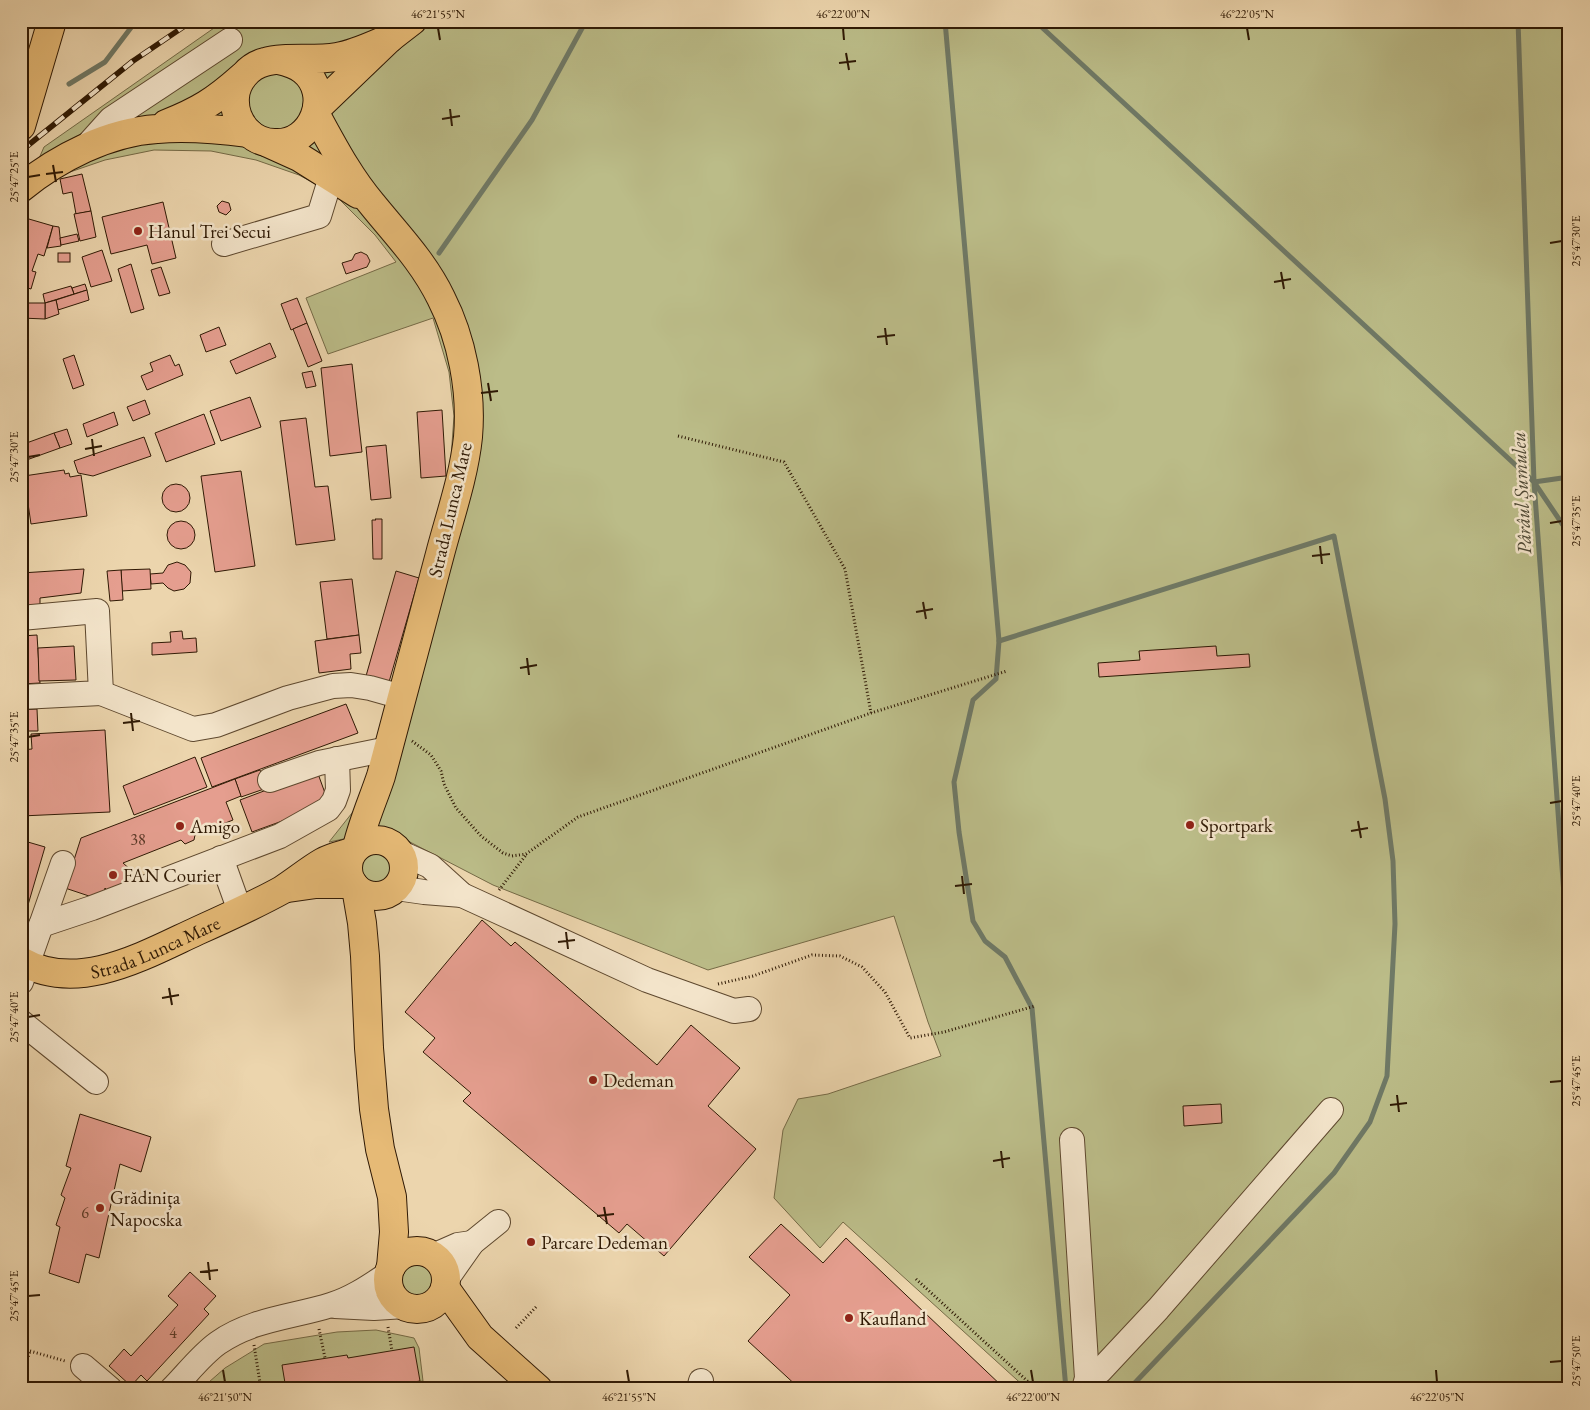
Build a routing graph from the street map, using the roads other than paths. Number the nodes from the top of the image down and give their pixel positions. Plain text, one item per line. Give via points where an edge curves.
1 (52, 21) edge
2 (412, 21) edge
3 (390, 38) junction
4 (230, 40) dead end
5 (279, 60) junction
6 (242, 77) junction
7 (317, 111) junction
8 (21, 126) edge
9 (155, 129) junction
10 (259, 138) junction
11 (84, 149) junction
12 (331, 177) junction
13 (21, 188) edge
14 (371, 204) junction
15 (224, 244) dead end
16 (21, 618) edge
17 (101, 693) junction
18 (402, 697) junction
19 (21, 698) edge
20 (391, 740) junction
21 (337, 759) junction
22 (381, 776) junction
23 (270, 780) dead end
24 (354, 849) junction
25 (396, 849) junction
26 (221, 858) junction
27 (63, 863) dead end
28 (355, 886) junction
29 (284, 889) junction
30 (392, 891) junction
31 (462, 895) junction
32 (240, 911) junction
33 (41, 925) junction
34 (365, 956) junction
35 (23, 969) edge
36 (749, 1009) dead end
37 (21, 1022) edge
38 (96, 1082) dead end
39 (1331, 1110) dead end
40 (1072, 1140) dead end
41 (392, 1197) junction
42 (498, 1222) dead end
43 (438, 1269) junction
44 (390, 1271) junction
45 (323, 1307) junction
46 (411, 1308) junction
47 (480, 1337) junction
48 (84, 1366) road end
49 (1085, 1384) edge
50 (110, 1389) edge
51 (172, 1389) edge
52 (538, 1389) edge

1 - 8 main road
2 - 3 main road
3 - 5 main road via 338,57
3 - 7 main road
4 - 11 street via 111,119
5 - 6 main road via 265,62
5 - 7 main road via 304,70 317,94
6 - 9 main road via 206,106
6 - 10 main road via 236,91 235,107 242,126
7 - 10 main road via 310,125 292,140 280,143
7 - 14 main road, Strada Lunca Mare via 340,159
9 - 10 main road via 191,128
9 - 11 main road via 110,139
10 - 12 main road, Strada Lunca Mare via 299,156
11 - 13 main road via 59,160
12 - 14 main road, Strada Lunca Mare
12 - 15 street via 319,216
14 - 18 main road, Strada Lunca Mare via 411,250 442,299 461,355 468,408 464,460
16 - 17 street via 97,611
17 - 18 street via 193,729 216,725 288,698 333,686 370,688
17 - 19 street
18 - 20 main road, Strada Lunca Mare
20 - 21 street
20 - 22 main road, Strada Lunca Mare
21 - 23 street
21 - 26 street via 338,790 328,809 280,836
22 - 24 main road, Strada Lunca Mare
22 - 25 main road, Strada Lunca Mare via 385,816
24 - 25 main road via 374,839 387,842
24 - 28 main road via 347,868
24 - 29 main road, Strada Lunca Mare via 324,862
25 - 30 main road via 402,858 403,871
25 - 31 street via 430,866
26 - 32 street
26 - 33 street
27 - 33 street
28 - 29 main road, Strada Lunca Mare via 316,884
28 - 30 main road via 374,896
28 - 34 main road
29 - 32 main road, Strada Lunca Mare
30 - 31 street
30 - 34 main road
31 - 36 street via 646,980 734,1011
32 - 35 main road, Strada Lunca Mare via 134,960 104,969 71,973
33 - 35 street
34 - 41 main road via 374,1109
37 - 38 street
39 - 49 street via 1158,1308 1100,1372
40 - 49 street
41 - 43 main road via 407,1227
41 - 44 main road via 394,1232
42 - 43 street
43 - 44 main road via 420,1251 397,1259
43 - 46 main road via 439,1299 432,1305
43 - 47 main road
44 - 45 street via 358,1294
44 - 46 main road via 391,1293
45 - 46 street
45 - 51 street via 251,1326 219,1342
46 - 47 main road
47 - 52 main road
48 - 50 street

